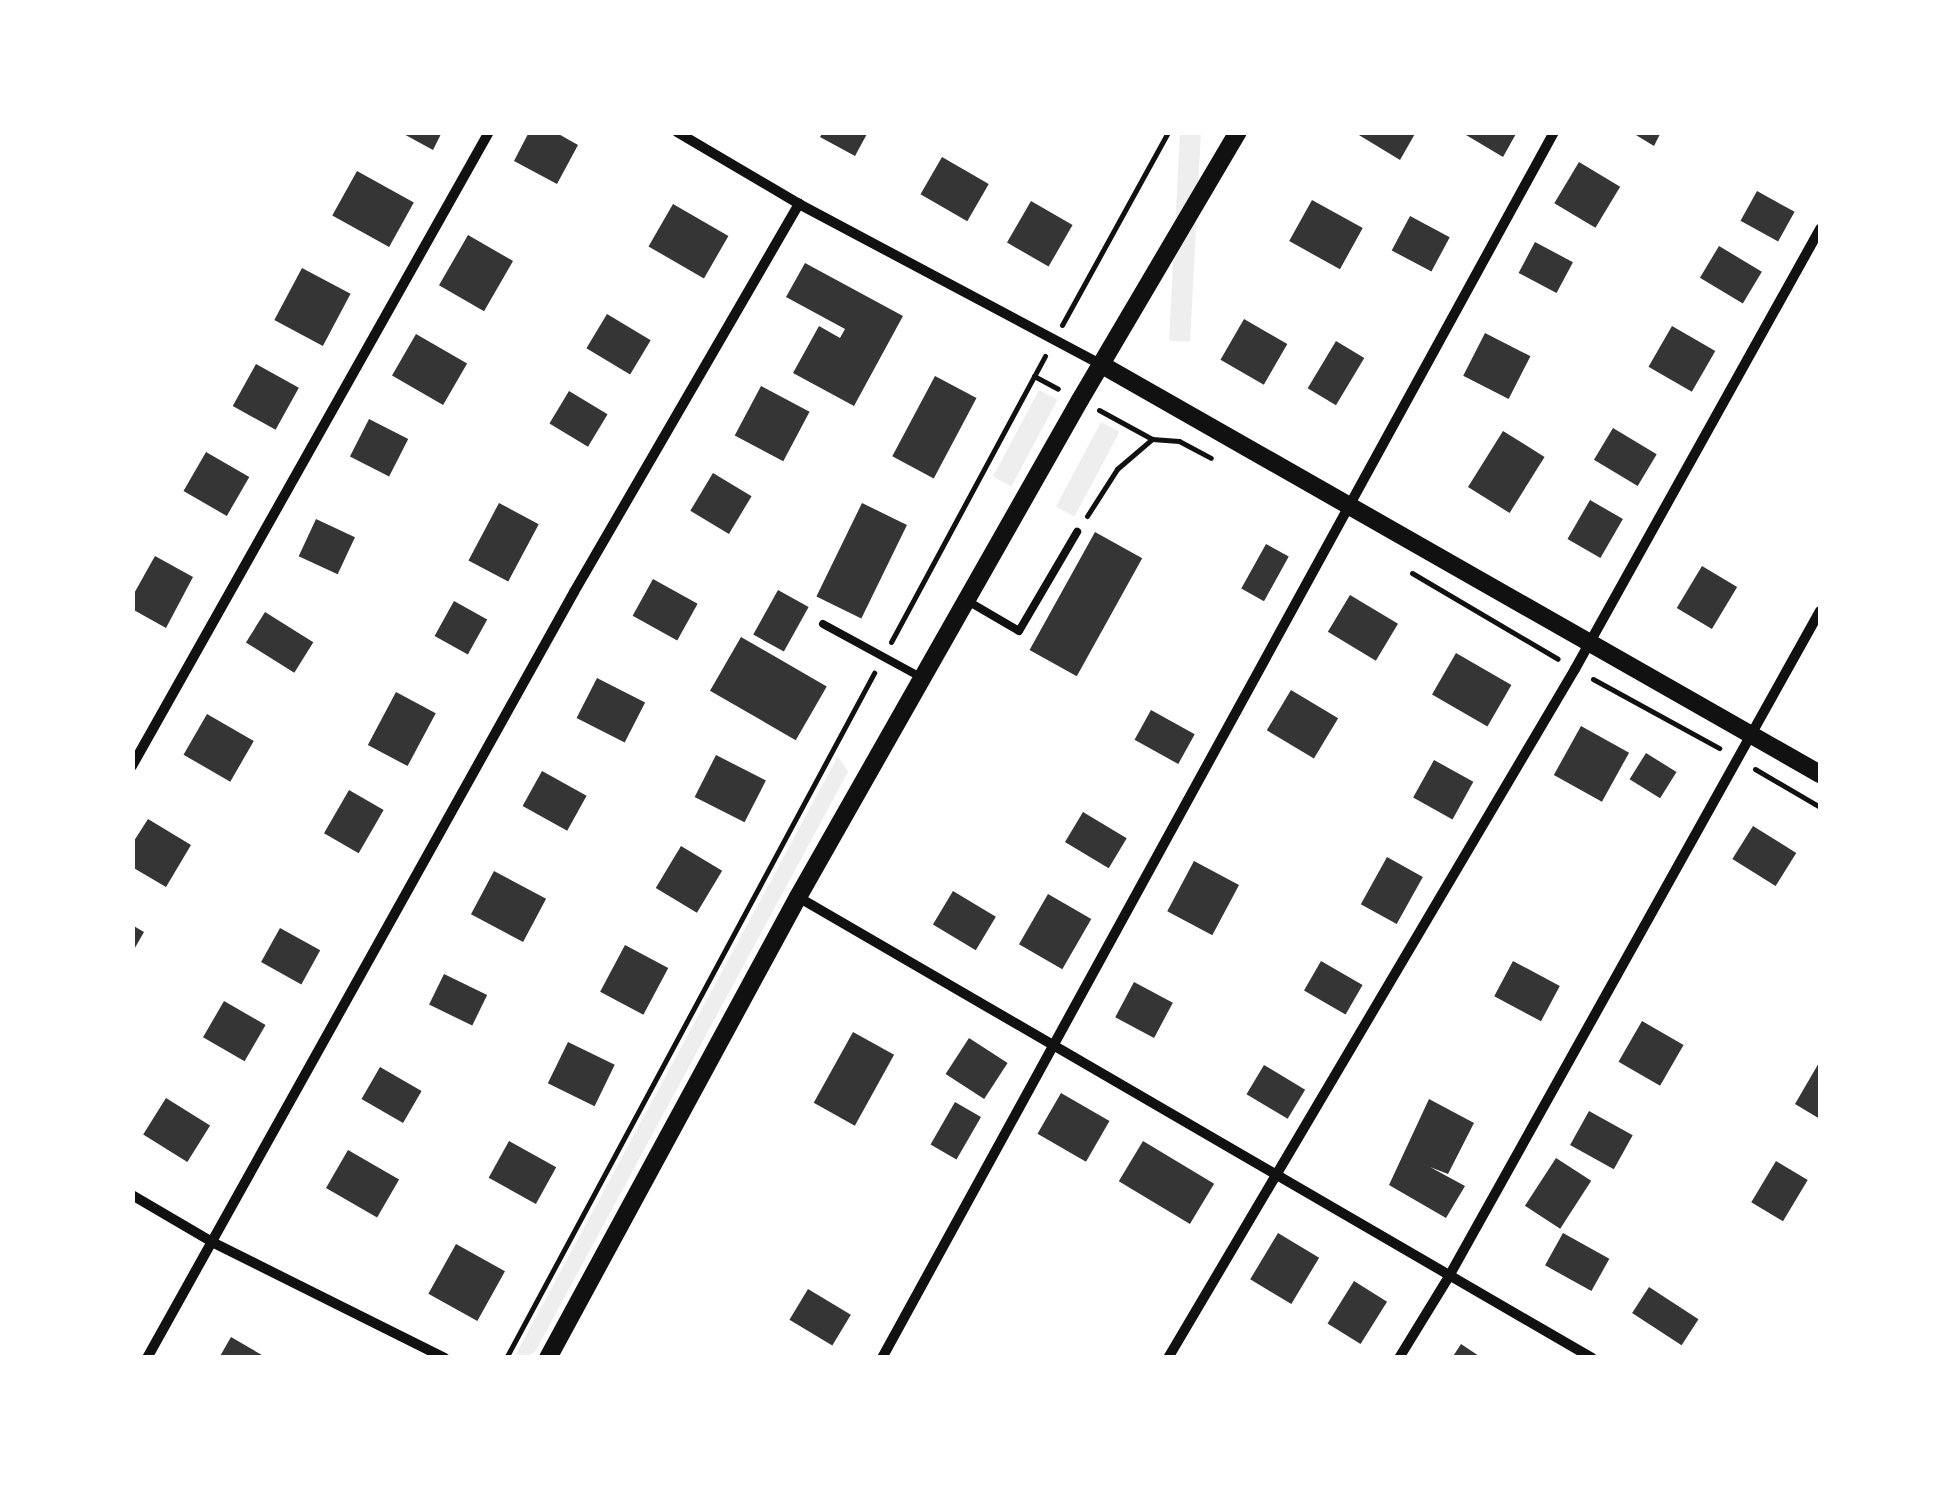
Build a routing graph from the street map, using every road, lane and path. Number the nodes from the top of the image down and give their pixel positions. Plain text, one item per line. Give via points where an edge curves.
1 (489, 132) edge
2 (677, 132) edge
3 (1168, 132) edge
4 (1238, 132) edge
5 (1554, 132) edge
6 (799, 204) junction
7 (1820, 229) edge
8 (1054, 339) junction
9 (1102, 365) junction
10 (1034, 376) junction
11 (1080, 400) junction
12 (1152, 439) junction
13 (1226, 466) dead end
14 (1347, 504) junction
15 (1076, 532) joint
16 (1403, 568) dead end
17 (966, 600) junction
18 (1820, 610) edge
19 (822, 624) dead end
20 (1589, 644) junction
21 (884, 655) junction
22 (1574, 668) junction
23 (922, 678) junction
24 (1749, 732) junction
25 (1736, 757) junction
26 (132, 766) edge
27 (1820, 774) edge
28 (1820, 807) edge
29 (798, 898) junction
30 (1054, 1048) junction
31 (1278, 1176) junction
32 (132, 1195) edge
33 (212, 1242) junction
34 (1448, 1278) junction
35 (147, 1358) edge
36 (445, 1358) edge
37 (506, 1358) edge
38 (548, 1358) edge
39 (882, 1358) edge
40 (1168, 1358) edge
41 (1398, 1358) edge
42 (1592, 1358) edge

1 - 26 street
2 - 6 street
3 - 8 path
4 - 9 street
5 - 14 street
6 - 8 street
6 - 33 street
7 - 20 street
8 - 9 street
8 - 10 path
9 - 11 street
9 - 14 street
10 - 11 path
10 - 21 path
11 - 12 path
11 - 17 street
12 - 13 path via 1179,441
12 - 15 path via 1117,469
14 - 20 street
14 - 30 street
15 - 17 lane via 1019,631
16 - 22 path
17 - 23 street
18 - 24 street
19 - 21 lane
20 - 22 street
20 - 24 street
21 - 23 lane
21 - 37 path
22 - 25 path
22 - 31 street
23 - 29 street
24 - 25 street
24 - 27 street
25 - 28 path
25 - 34 street
29 - 30 street
29 - 38 street
30 - 31 street
30 - 39 street
31 - 34 street
31 - 40 street
32 - 33 street
33 - 35 street
33 - 36 street
34 - 41 street
34 - 42 street

